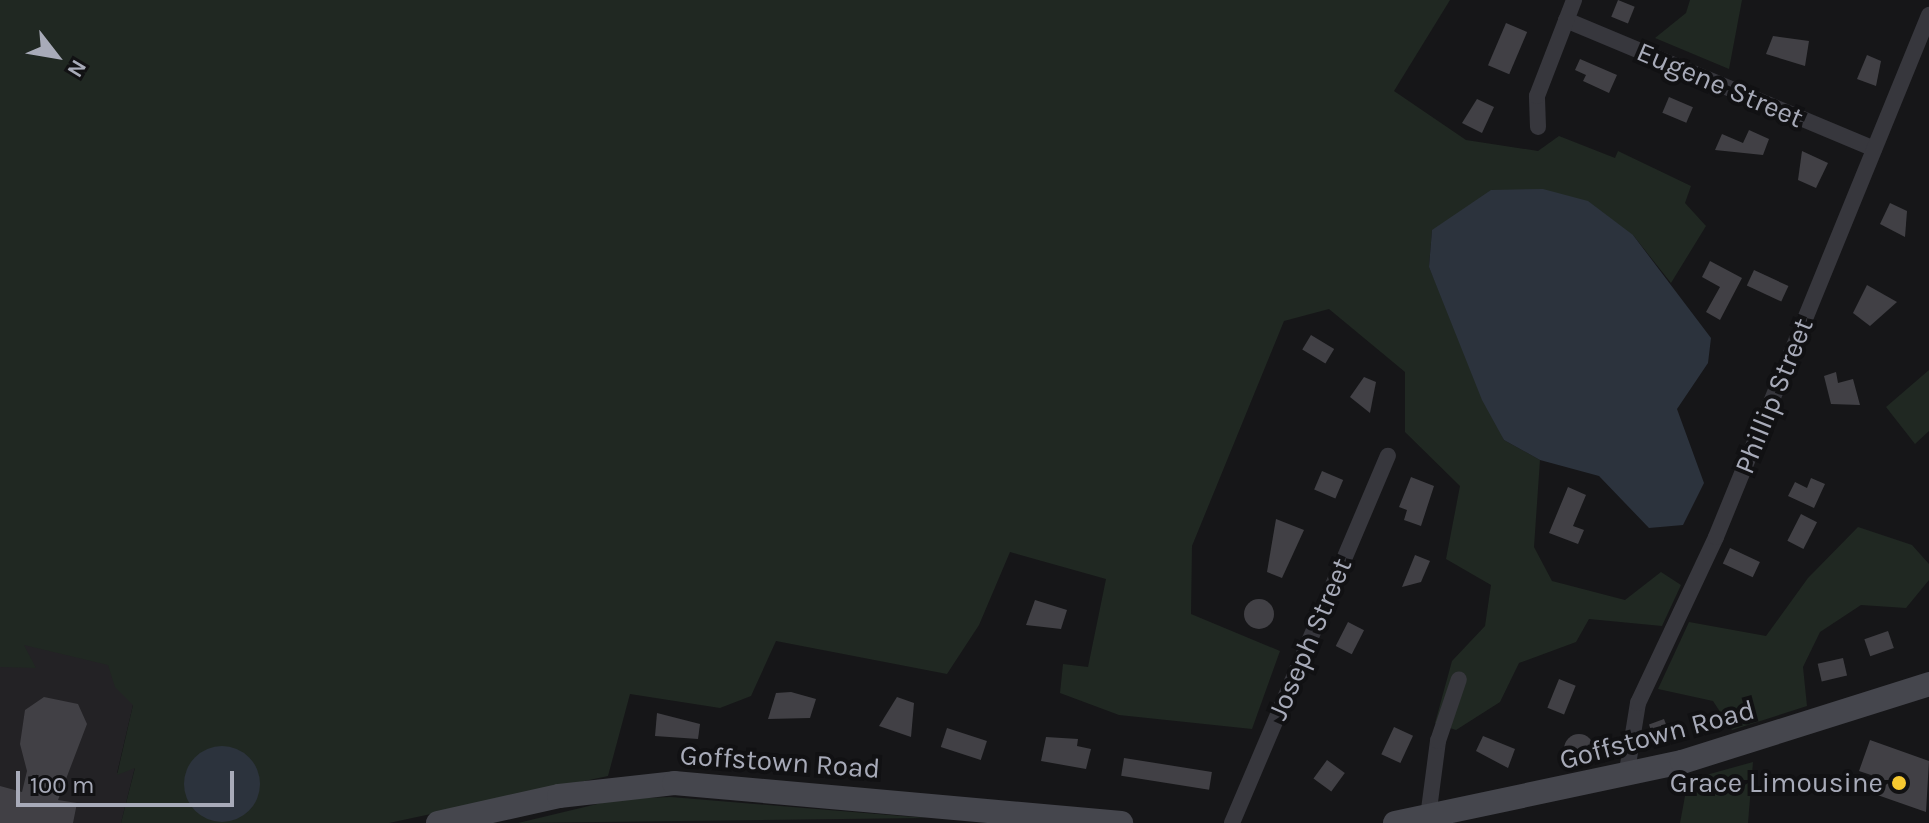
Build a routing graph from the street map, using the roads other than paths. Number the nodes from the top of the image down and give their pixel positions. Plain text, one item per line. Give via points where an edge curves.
1 (1574, 0) edge
2 (1929, 15) edge
3 (1566, 20) junction
4 (1538, 127) dead end
5 (1874, 149) junction
6 (1388, 456) dead end
7 (1459, 679) dead end
8 (1929, 684) edge
9 (1626, 777) junction
10 (1441, 818) edge
11 (438, 823) edge
12 (1121, 823) edge
13 (1232, 823) edge
14 (1395, 823) edge

1 - 3 street
2 - 5 street, Phillip Street
3 - 4 street via 1537,96
3 - 5 street, Eugene Street
5 - 9 street, Phillip Street via 1716,537 1638,703
6 - 13 street, Joseph Street
7 - 10 street via 1438,741
8 - 9 main road, Goffstown Road
9 - 10 main road, Goffstown Road
10 - 14 main road, Goffstown Road
11 - 12 main road, Goffstown Road via 559,796 674,783

